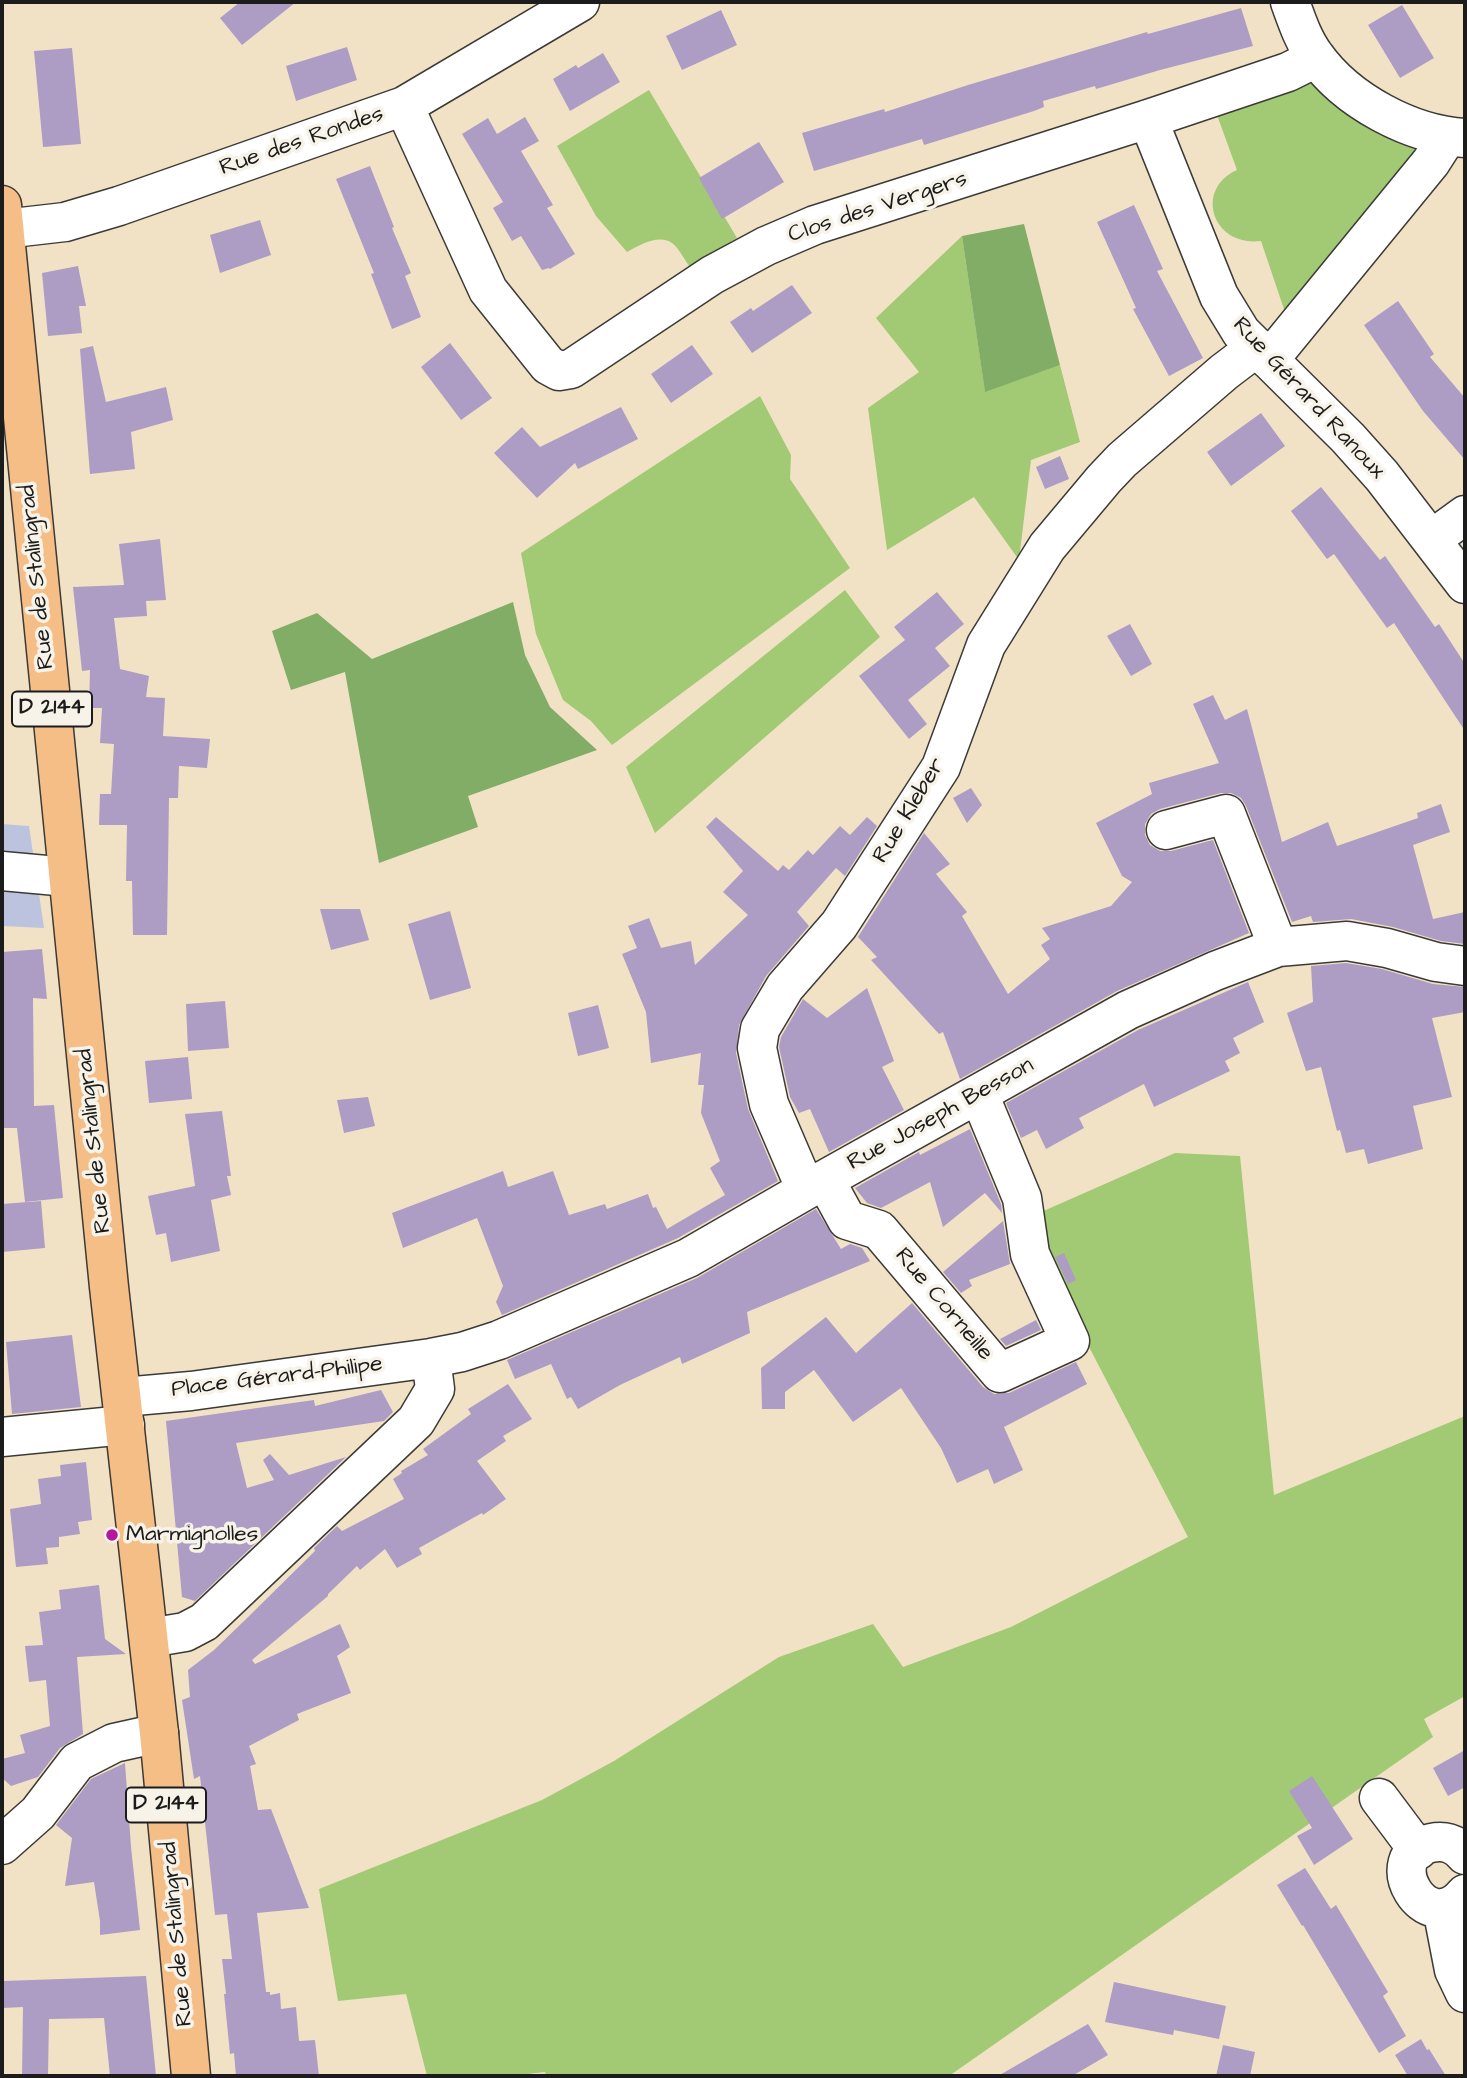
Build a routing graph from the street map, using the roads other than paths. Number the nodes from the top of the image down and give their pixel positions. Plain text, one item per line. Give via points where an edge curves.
1 (580, 2) edge
2 (1290, 2) edge
3 (1316, 58) junction
4 (404, 106) junction
5 (1148, 119) junction
6 (1456, 137) edge
7 (3, 217) edge
8 (1263, 353) junction
9 (1465, 514) edge
10 (1432, 539) junction
11 (1465, 584) edge
12 (1166, 830) dead end
13 (2, 871) edge
14 (68, 877) junction
15 (1278, 947) junction
16 (1465, 966) edge
17 (979, 1094) junction
18 (815, 1185) junction
19 (431, 1358) junction
20 (124, 1411) junction
21 (2, 1437) edge
22 (149, 1638) junction
23 (159, 1733) junction
24 (1379, 1798) dead end
25 (2, 1845) edge
26 (1418, 1850) junction
27 (1465, 1854) edge
28 (1454, 1901) edge
29 (1465, 1993) edge
30 (191, 2076) edge

1 - 4 street, Rue des Rondes
2 - 3 street
3 - 5 street, Clos des Vergers via 1288,72
3 - 6 street via 1372,107 1406,123
4 - 5 street, Clos des Vergers via 488,290 548,365 559,371 571,369 712,275 815,225
4 - 7 street, Rue des Rondes via 65,222
5 - 8 street, Rue Gérard Ranoux via 1219,296 1233,320
6 - 8 street, Rue Kleber
7 - 14 main road, Rue de Stalingrad / D 2144
8 - 10 street, Rue Gérard Ranoux via 1382,476
8 - 18 street, Rue Kleber via 1138,446 1047,547 986,645 941,768 839,925 785,987 760,1029 757,1048 769,1104
9 - 10 street
10 - 11 street, Rue Gérard Ranoux
12 - 15 street via 1226,814
13 - 14 street
14 - 20 main road, Rue de Stalingrad / D 2144
15 - 16 street, Rue Joseph Besson via 1347,942
15 - 17 street, Rue Joseph Besson via 1128,1010
17 - 18 street, Rue Joseph Besson
17 - 18 street, Rue Corneille via 1022,1198 1030,1254 1070,1341 1000,1373 879,1230 848,1220
18 - 19 street, Rue Joseph Besson via 688,1258 499,1340
19 - 20 street, Place Gérard-Philipe via 191,1391
19 - 22 street via 435,1389 416,1421 204,1622 185,1632
20 - 21 street, Place Gérard-Philipe
20 - 22 main road, Rue de Stalingrad / D 2144
22 - 23 main road, Rue de Stalingrad / D 2144
23 - 25 street via 114,1743 78,1762 38,1813
23 - 30 main road, Rue de Stalingrad / D 2144
24 - 26 street
26 - 27 street via 1427,1844 1450,1843
26 - 28 street via 1407,1868 1415,1897 1432,1907
28 - 29 street via 1454,1970

